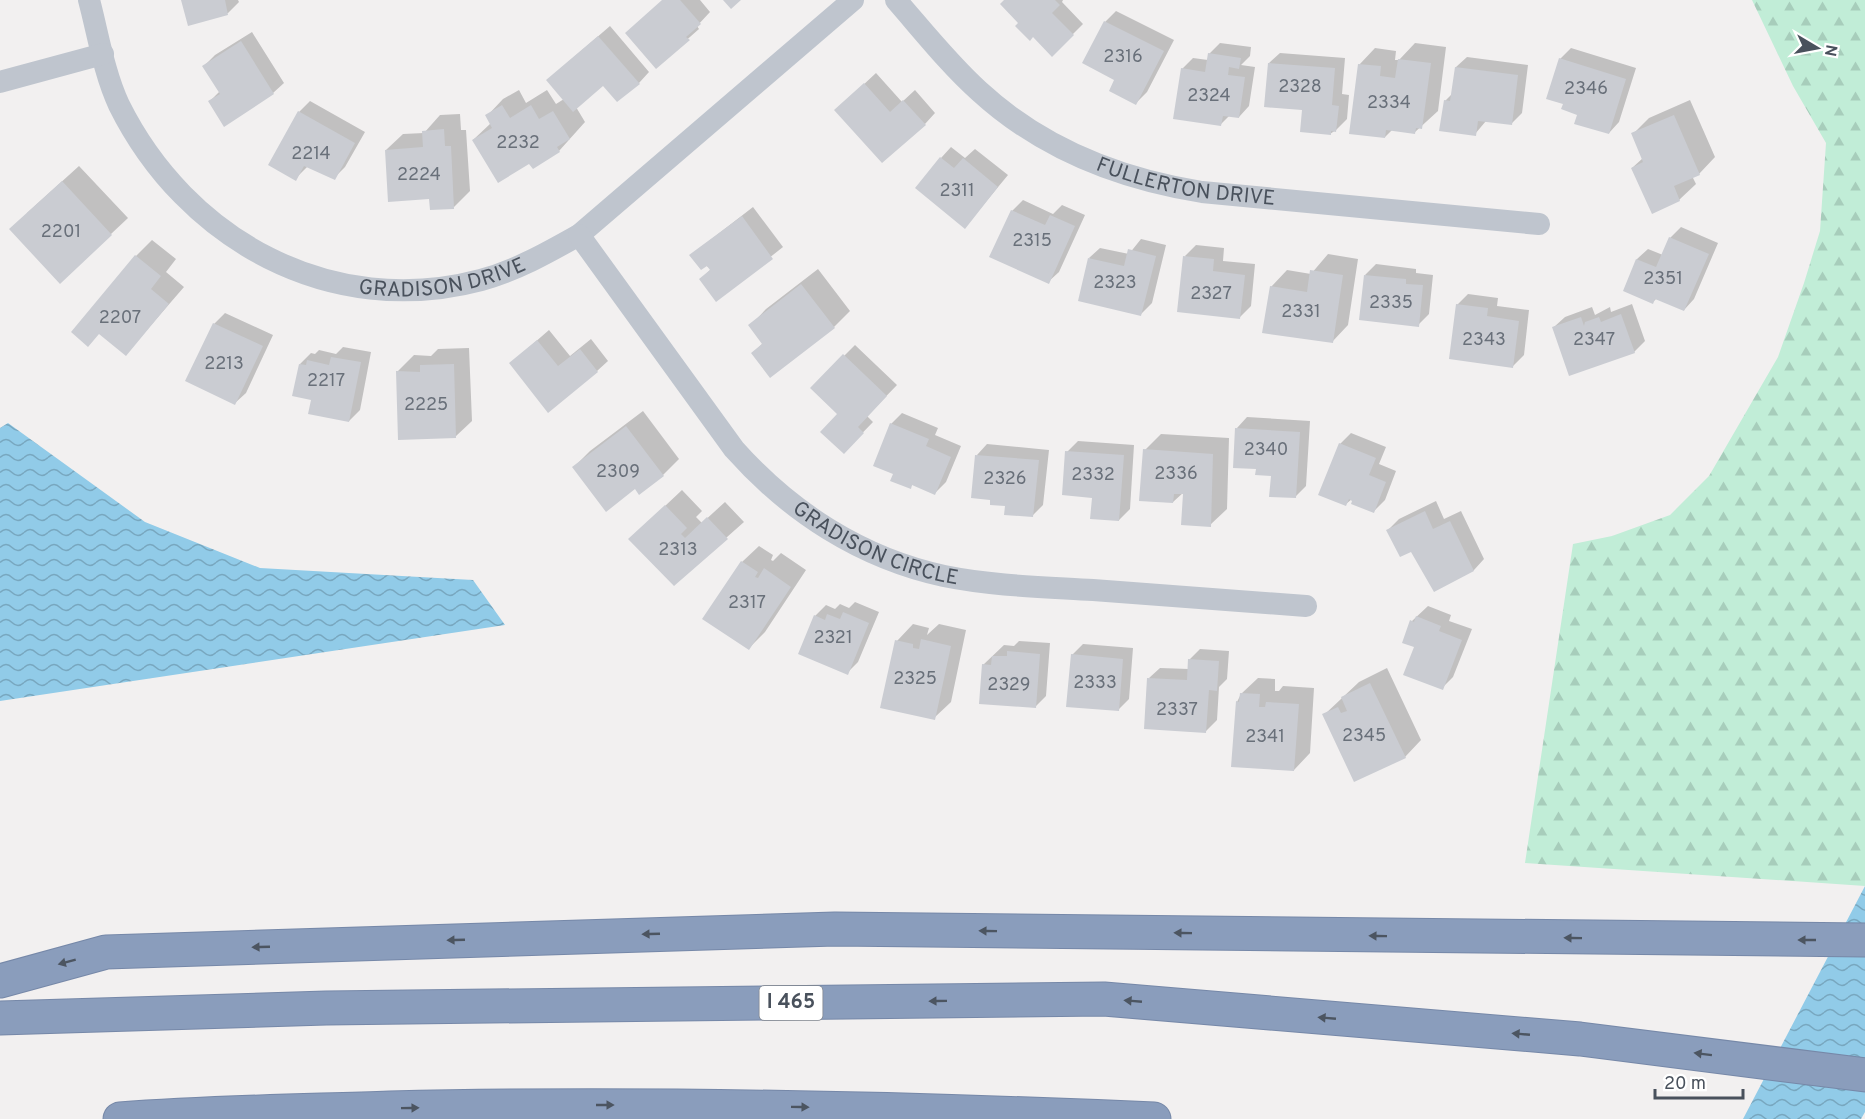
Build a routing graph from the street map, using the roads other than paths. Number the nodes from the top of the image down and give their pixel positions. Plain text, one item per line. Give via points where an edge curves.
1 (90, 0) edge
2 (853, 0) edge
3 (896, 0) edge
4 (103, 54) junction
5 (0, 82) edge
6 (1539, 224) dead end
7 (579, 235) junction
8 (1306, 606) dead end
9 (1865, 940) edge
10 (0, 981) edge
11 (0, 1018) edge
12 (1865, 1075) edge
13 (120, 1119) edge
14 (1154, 1119) edge

1 - 4 street, GRADISON DRIVE
2 - 7 street, GRADISON DRIVE
3 - 6 street, FULLERTON DRIVE via 952,64 1002,110 1071,153 1117,172 1215,194
4 - 5 street
4 - 7 street, GRADISON DRIVE via 118,103 166,179 221,230 293,269 360,287 441,288 507,272
7 - 8 street, GRADISON CIRCLE via 734,449 793,506 840,537 903,564 969,580
9 -> 10 highway via 835,929 106,951
12 -> 11 highway, I 465 via 1580,1039 1104,999 326,1008
13 -> 14 highway via 307,1110 649,1105 866,1108

